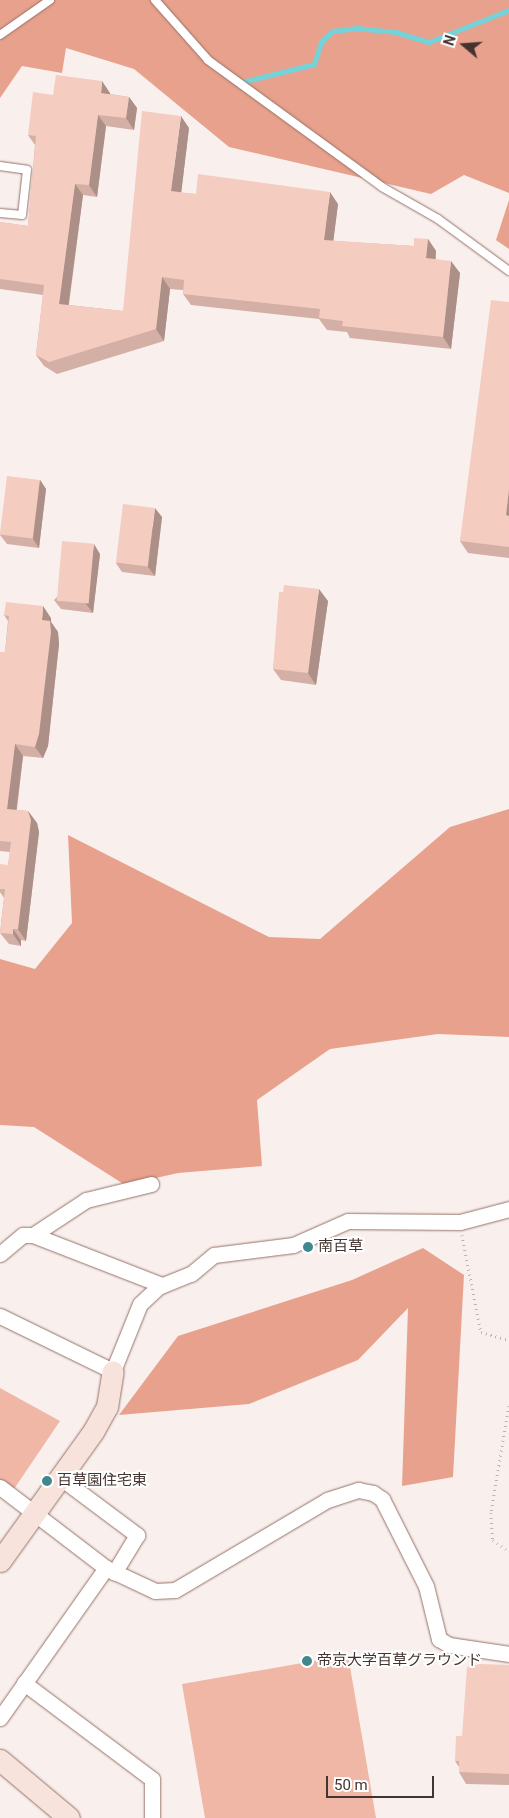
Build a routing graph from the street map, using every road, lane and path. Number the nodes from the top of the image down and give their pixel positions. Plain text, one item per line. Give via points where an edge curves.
1 (50, 0) edge
2 (155, 0) edge
3 (0, 35) edge
4 (0, 166) edge
5 (0, 213) edge
6 (509, 271) edge
7 (151, 1184) dead end
8 (509, 1209) edge
9 (460, 1222) junction
10 (33, 1235) junction
11 (0, 1254) edge
12 (162, 1285) junction
13 (0, 1316) edge
14 (509, 1340) edge
15 (113, 1371) junction
16 (509, 1406) edge
17 (58, 1476) junction
18 (0, 1487) edge
19 (33, 1513) junction
20 (509, 1551) edge
21 (0, 1562) edge
22 (110, 1571) junction
23 (509, 1654) edge
24 (24, 1684) junction
25 (0, 1718) edge
26 (0, 1760) edge
27 (69, 1818) edge
28 (152, 1818) edge

1 - 3 lane
2 - 6 lane via 222,71
4 - 5 lane via 28,170 22,215
7 - 10 street via 86,1200
8 - 9 street
9 - 12 street via 348,1221 293,1245 268,1250 231,1249
9 - 14 path via 481,1332
10 - 11 street via 23,1235
10 - 12 street
12 - 15 street via 140,1304
13 - 15 street
15 - 17 street via 107,1406
16 - 20 path via 491,1513 492,1540
17 - 19 street
17 - 22 street via 137,1536
18 - 19 street
19 - 21 street
19 - 22 street
22 - 23 street via 155,1591 175,1590 327,1500 358,1490 373,1493 382,1499 423,1580 439,1639 449,1645
22 - 24 street
24 - 25 street
24 - 28 street via 152,1779
26 - 27 street

